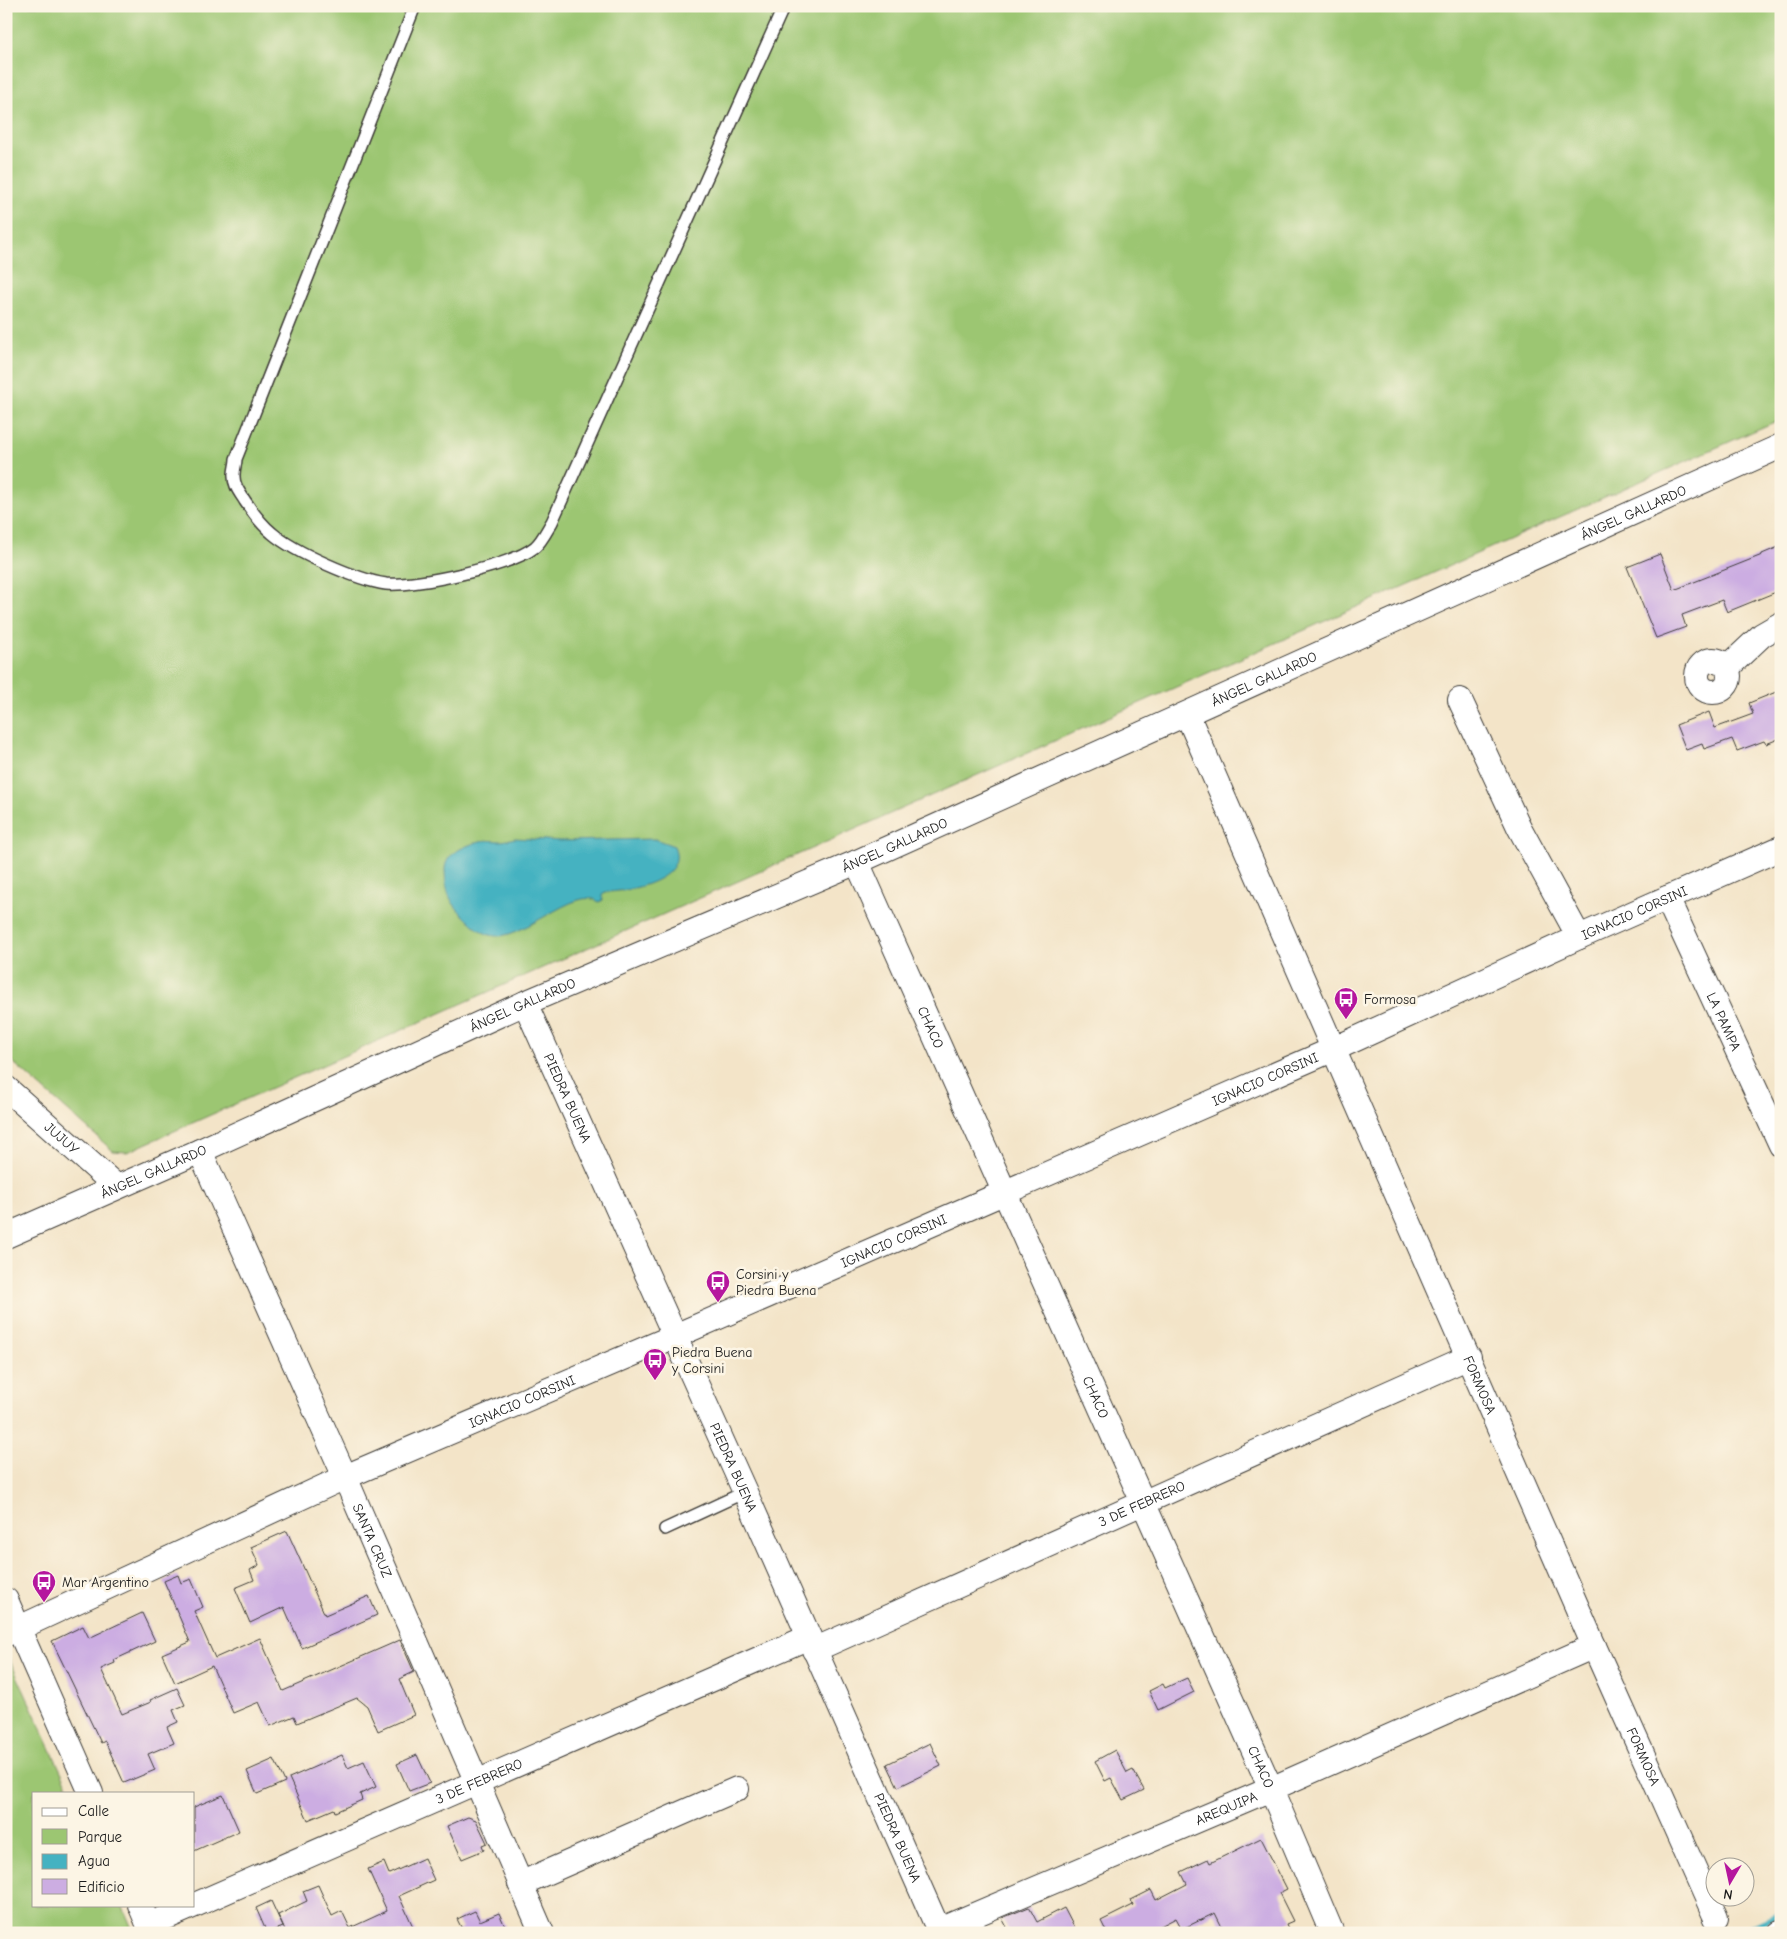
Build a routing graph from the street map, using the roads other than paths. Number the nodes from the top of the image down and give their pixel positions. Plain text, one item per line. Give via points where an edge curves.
1 (415, 6) edge
2 (784, 6) edge
3 (1781, 446) edge
4 (1781, 624) edge
5 (1727, 668) dead end
6 (1460, 700) dead end
7 (1187, 714) junction
8 (1781, 848) edge
9 (857, 862) junction
10 (1667, 898) junction
11 (1579, 937) junction
12 (525, 1003) junction
13 (1334, 1049) junction
14 (6, 1088) edge
15 (1781, 1145) edge
16 (200, 1151) junction
17 (117, 1187) junction
18 (1006, 1193) junction
19 (6, 1236) edge
20 (675, 1336) junction
21 (1469, 1357) junction
22 (345, 1477) junction
23 (745, 1492) junction
24 (1142, 1502) junction
25 (665, 1529) dead end
26 (6, 1600) edge
27 (12, 1631) edge
28 (811, 1643) junction
29 (1594, 1646) junction
30 (476, 1784) junction
31 (737, 1789) dead end
32 (1271, 1789) junction
33 (91, 1792) edge
34 (520, 1884) junction
35 (195, 1901) edge
36 (183, 1906) edge
37 (1716, 1918) dead end
38 (147, 1921) edge
39 (939, 1931) edge
40 (542, 1933) edge
41 (1332, 1933) edge

1 - 2 lane via 236,459 233,475 237,490 255,516 273,534 350,575 385,584 411,584 472,571 509,560 535,547 552,522
3 - 7 street, ÁNGEL GALLARDO
4 - 5 street via 1762,635
6 - 11 street via 1519,827
7 - 9 street, ÁNGEL GALLARDO
7 - 13 street, FORMOSA
8 - 10 street, IGNACIO CORSINI
9 - 12 street, ÁNGEL GALLARDO
9 - 18 street, CHACO
10 - 11 street, IGNACIO CORSINI
10 - 15 street, LA PAMPA
11 - 13 street, IGNACIO CORSINI
12 - 16 street, ÁNGEL GALLARDO
12 - 20 street, PIEDRA BUENA
13 - 18 street, IGNACIO CORSINI
13 - 21 street, FORMOSA
14 - 17 street, JUJUY
16 - 17 street, ÁNGEL GALLARDO
16 - 22 street, SANTA CRUZ
17 - 19 street, ÁNGEL GALLARDO
18 - 20 street, IGNACIO CORSINI
18 - 24 street, CHACO
20 - 22 street, IGNACIO CORSINI
20 - 23 street, PIEDRA BUENA
21 - 24 street, 3 DE FEBRERO
21 - 29 street, FORMOSA
22 - 27 street, IGNACIO CORSINI
22 - 30 street, SANTA CRUZ
23 - 25 lane
23 - 28 street, PIEDRA BUENA
24 - 28 street, 3 DE FEBRERO
24 - 32 street, CHACO
26 - 27 street
27 - 33 street
28 - 30 street, 3 DE FEBRERO
28 - 39 street, PIEDRA BUENA
29 - 32 street, AREQUIPA
29 - 37 street, FORMOSA
30 - 34 street, SANTA CRUZ
30 - 35 street, 3 DE FEBRERO
31 - 34 street
32 - 39 street, AREQUIPA
32 - 41 street, CHACO
34 - 40 street, SANTA CRUZ
36 - 38 street, 3 DE FEBRERO

